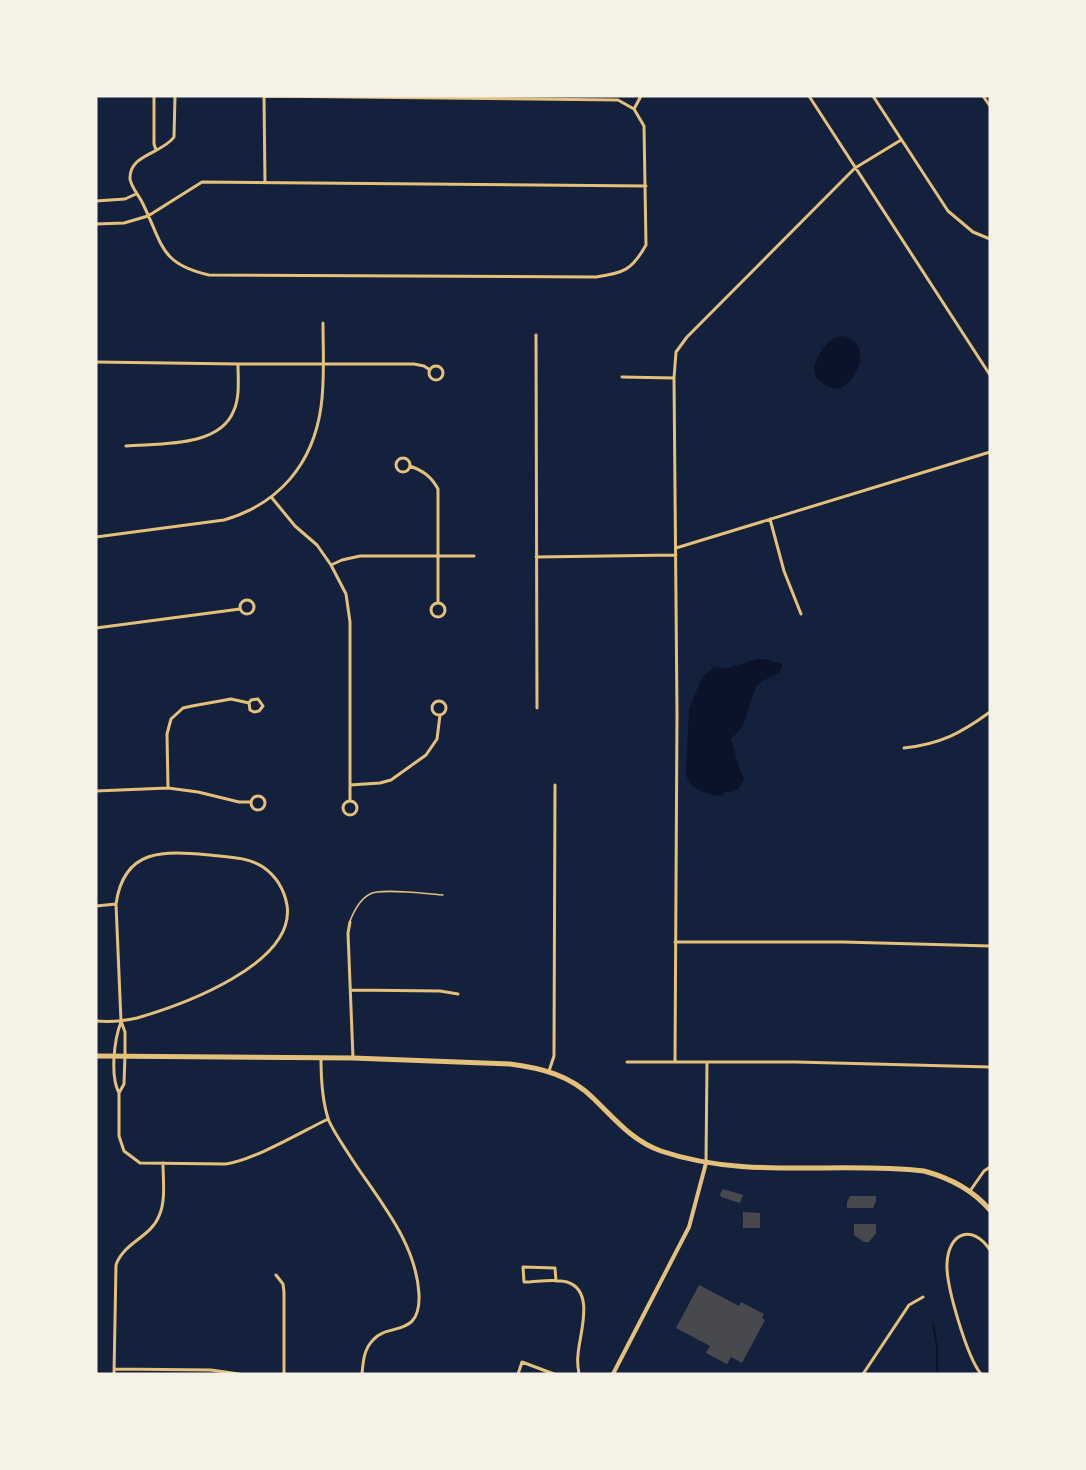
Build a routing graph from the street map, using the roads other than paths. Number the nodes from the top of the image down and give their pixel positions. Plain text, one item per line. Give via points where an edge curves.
1 (154, 96) edge
2 (175, 96) edge
3 (264, 96) edge
4 (641, 96) edge
5 (809, 96) edge
6 (873, 96) edge
7 (983, 96) edge
8 (619, 98) edge
9 (990, 106) edge
10 (634, 109) junction
11 (901, 140) junction
12 (156, 150) junction
13 (855, 168) junction
14 (265, 183) junction
15 (646, 186) junction
16 (136, 194) junction
17 (96, 201) edge
18 (148, 216) junction
19 (96, 224) edge
20 (990, 239) edge
21 (323, 323) dead end
22 (536, 335) dead end
23 (96, 362) edge
24 (238, 364) junction
25 (323, 364) junction
26 (430, 370) junction
27 (990, 375) edge
28 (622, 377) dead end
29 (674, 378) junction
30 (126, 446) dead end
31 (990, 452) edge
32 (410, 466) junction
33 (272, 498) junction
34 (770, 519) junction
35 (96, 537) edge
36 (676, 548) junction
37 (676, 555) junction
38 (474, 556) dead end
39 (439, 557) junction
40 (536, 557) junction
41 (331, 565) junction
42 (438, 603) junction
43 (240, 609) junction
44 (801, 614) dead end
45 (96, 628) edge
46 (249, 704) junction
47 (537, 708) dead end
48 (990, 712) edge
49 (440, 715) junction
50 (904, 748) dead end
51 (350, 785) junction
52 (555, 785) dead end
53 (168, 788) junction
54 (96, 792) edge
55 (350, 801) junction
56 (250, 802) junction
57 (443, 895) dead end
58 (116, 904) junction
59 (96, 906) edge
60 (350, 922) joint
61 (675, 942) junction
62 (990, 946) edge
63 (351, 990) junction
64 (458, 994) dead end
65 (122, 1020) junction
66 (96, 1021) edge
67 (125, 1055) junction
68 (96, 1056) edge
69 (115, 1056) junction
70 (321, 1058) junction
71 (353, 1058) junction
72 (675, 1061) junction
73 (627, 1062) dead end
74 (707, 1062) junction
75 (990, 1066) edge
76 (549, 1071) junction
77 (119, 1093) junction
78 (328, 1119) junction
79 (163, 1163) junction
80 (706, 1163) junction
81 (990, 1167) edge
82 (970, 1191) junction
83 (990, 1210) edge
84 (990, 1250) edge
85 (276, 1275) dead end
86 (556, 1281) junction
87 (923, 1297) dead end
88 (114, 1369) junction
89 (114, 1374) edge
90 (238, 1374) edge
91 (284, 1374) edge
92 (362, 1374) edge
93 (518, 1374) edge
94 (554, 1374) edge
95 (579, 1374) edge
96 (613, 1374) edge
97 (862, 1374) edge
98 (981, 1374) edge

1 - 12 street
2 - 12 street via 174,137
3 - 8 street
3 - 14 street
4 - 10 street
5 - 13 street
6 - 11 street
7 - 9 street
8 - 10 street
10 - 15 street via 644,126
11 - 13 street
11 - 20 street via 948,211 973,232
12 - 16 street via 131,169
13 - 27 street
13 - 29 street via 680,345
14 - 15 street
14 - 18 street via 202,182
15 - 18 street via 646,245 639,258 621,273 597,277 209,275 189,271 172,260
16 - 17 street via 125,199
16 - 18 street
18 - 19 street via 124,223
21 - 25 street
22 - 40 street
23 - 24 street
24 - 25 street
24 - 30 street via 237,402 220,430 199,439
25 - 26 street via 414,364
25 - 33 street via 322,404 313,440 295,473
26 - 26 street via 433,379 443,376 439,367
28 - 29 street
29 - 36 street
31 - 34 street
32 - 32 street via 405,458 396,463 402,471
32 - 39 street via 423,472 438,489
33 - 35 street via 224,520
33 - 41 street
34 - 36 street
34 - 44 street
36 - 37 street
37 - 40 street
37 - 61 street
38 - 39 street
39 - 41 street via 360,556
39 - 42 street
40 - 47 street
41 - 51 street via 350,610
42 - 42 street via 431,609 433,615 441,617 445,611
43 - 43 street via 248,614 254,606 245,601
43 - 45 street
46 - 46 street via 254,712 263,706 258,699
46 - 53 street via 231,699 192,706 183,708 171,719 167,734
48 - 50 street via 957,735 927,746
49 - 49 street via 446,709 440,701 432,709
49 - 51 street via 437,739 426,755 391,780
51 - 55 street
52 - 76 street via 554,1056
53 - 54 street
53 - 56 street
55 - 55 street via 343,808 352,815 357,806
56 - 56 street via 256,810 263,808 263,799 258,796
57 - 60 lane via 375,892 363,899
58 - 59 street
58 - 65 street
58 - 65 street via 124,878 140,861 175,852 256,863 281,887 287,908 284,930 275,946 243,971 189,1000
60 - 63 street
61 - 62 street
61 - 72 street
63 - 64 street
63 - 71 street
65 - 66 street
65 - 67 street
65 - 69 street
67 - 69 main road
67 - 70 main road
67 - 77 street via 124,1084
68 - 69 main road
69 - 77 street via 114,1084
70 - 71 main road
70 - 78 street
71 - 76 main road via 510,1064
72 - 73 street
72 - 74 street
74 - 75 street
74 - 80 street
76 - 80 main road via 575,1083 638,1140 657,1150
77 - 79 street via 118,1136 124,1151 140,1162
78 - 79 street via 233,1163
78 - 92 street via 396,1226 418,1284 419,1302 414,1317 406,1326 374,1337 366,1350
79 - 88 street via 160,1215 125,1250 116,1265
80 - 82 main road via 911,1170 940,1176
80 - 96 street via 689,1227
81 - 82 street
82 - 83 main road
84 - 98 street via 973,1234 961,1236 951,1243 947,1267 967,1349
85 - 91 street via 284,1292
86 - 86 street via 524,1282 523,1267 555,1268
86 - 95 street via 576,1288 582,1299
87 - 97 street via 909,1305
88 - 89 street
88 - 90 street
93 - 94 street via 522,1362

